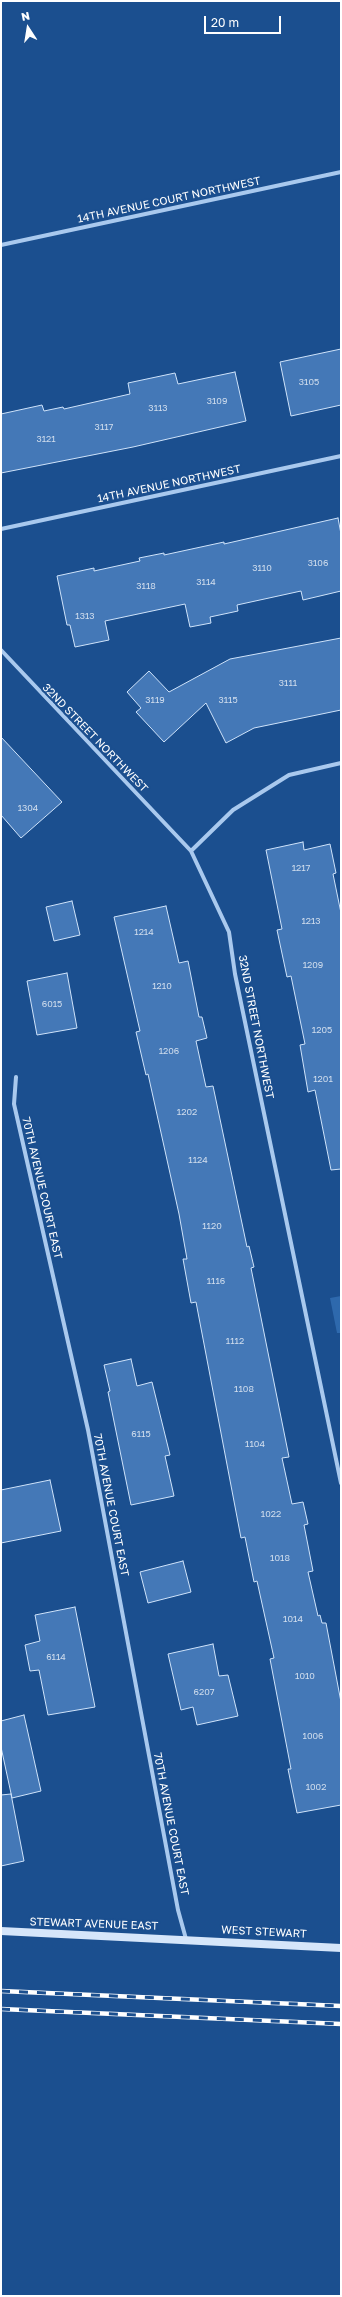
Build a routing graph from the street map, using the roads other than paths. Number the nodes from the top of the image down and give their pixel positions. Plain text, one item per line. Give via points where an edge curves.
1 (341, 172) edge
2 (1, 245) edge
3 (341, 456) edge
4 (1, 529) edge
5 (1, 650) edge
6 (341, 763) edge
7 (191, 851) junction
8 (16, 1077) dead end
9 (341, 1483) edge
10 (1, 1931) edge
11 (186, 1939) junction
12 (341, 1948) edge

1 - 2 street, 14TH AVENUE COURT NORTHWEST
3 - 4 street, 14TH AVENUE NORTHWEST
5 - 7 street, 32ND STREET NORTHWEST
6 - 7 street via 289,775 233,810
7 - 9 street, 32ND STREET NORTHWEST via 229,932 235,974
8 - 11 street, 70TH AVENUE COURT EAST via 14,1104 88,1430 178,1910
10 - 11 street, STEWART AVENUE EAST
11 - 12 street, WEST STEWART

